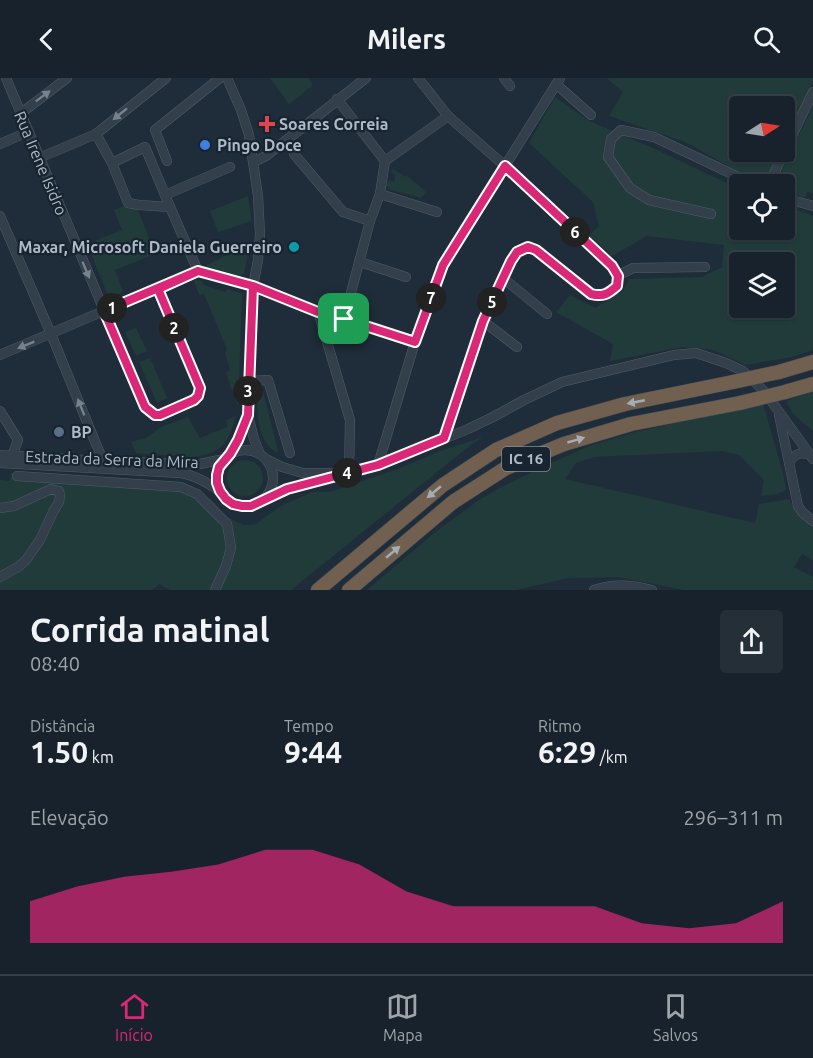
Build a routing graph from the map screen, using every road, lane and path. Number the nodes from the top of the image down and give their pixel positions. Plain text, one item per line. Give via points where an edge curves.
1 (6, 78) edge
2 (67, 78) edge
3 (166, 78) edge
4 (220, 78) edge
5 (227, 78) edge
6 (366, 78) edge
7 (418, 78) edge
8 (559, 82) edge
9 (813, 92) edge
10 (337, 99) junction
11 (20, 114) junction
12 (591, 115) dead end
13 (448, 116) junction
14 (28, 132) junction
15 (96, 134) junction
16 (0, 144) edge
17 (294, 154) dead end
18 (39, 158) junction
19 (168, 161) dead end
20 (385, 161) junction
21 (254, 162) junction
22 (111, 163) junction
23 (505, 166) junction
24 (230, 167) dead end
25 (732, 174) edge
26 (774, 174) edge
27 (380, 194) junction
28 (165, 195) junction
29 (795, 201) edge
30 (813, 206) edge
31 (170, 207) junction
32 (438, 212) dead end
33 (711, 214) dead end
34 (0, 216) edge
35 (370, 221) junction
36 (360, 262) junction
37 (705, 267) dead end
38 (198, 271) junction
39 (406, 276) dead end
40 (618, 276) junction
41 (503, 278) junction
42 (253, 286) junction
43 (158, 289) junction
44 (104, 311) junction
45 (318, 312) junction
46 (547, 314) dead end
47 (344, 319) junction
48 (483, 321) junction
49 (51, 334) junction
50 (415, 342) junction
51 (517, 348) dead end
52 (0, 355) edge
53 (813, 362) edge
54 (249, 381) junction
55 (813, 384) edge
56 (0, 411) edge
57 (779, 413) junction
58 (248, 415) junction
59 (444, 438) junction
60 (290, 453) dead end
61 (0, 455) edge
62 (12, 456) junction
63 (227, 456) junction
64 (264, 457) junction
65 (813, 458) edge
66 (103, 461) junction
67 (789, 462) junction
68 (0, 463) edge
69 (378, 465) junction
70 (349, 472) junction
71 (17, 476) dead end
72 (220, 491) junction
73 (259, 503) junction
74 (0, 508) edge
75 (812, 519) edge
76 (0, 577) edge
77 (607, 588) edge
78 (215, 590) edge
79 (318, 590) edge
80 (349, 590) edge
81 (594, 590) edge
82 (652, 590) edge

1 - 11 street, Rua Irene Isidro
11 -> 2 street
3 -> 15 street
4 - 19 street via 155,130
5 - 21 street via 241,110
6 - 10 street
7 - 13 street
8 - 12 street
8 - 23 street
9 - 26 street
10 - 20 street
10 - 21 street
11 - 14 street, Rua Irene Isidro
13 - 20 street
13 - 23 street
14 - 16 street
14 - 18 street, Rua Irene Isidro
15 - 18 street
15 - 22 street
17 - 35 street via 343,212
18 -> 44 street, Rua Irene Isidro
20 - 27 street
21 - 42 street via 260,235
22 - 28 street via 145,147
22 - 31 street via 128,203
23 - 40 street
23 - 50 street via 443,265
24 - 28 street
25 - 33 street via 654,137 621,130 611,139 608,157 630,188 649,200
27 - 32 street
27 - 35 street
28 - 31 street
29 - 30 street
31 - 38 street
34 - 49 street
35 - 36 street
36 - 39 street
36 - 47 street
37 - 40 street via 633,268
38 - 42 street
38 - 43 street
40 - 41 street via 617,286 610,292 591,294 528,247 517,252
41 - 46 street
41 - 48 street
42 - 45 street
42 - 54 street
43 - 44 street
43 - 44 street, Rua Irene Isidro via 200,388 194,400 160,415 145,407
44 - 49 street
45 - 47 street
45 - 70 street via 350,420
47 - 50 street
48 - 51 street
48 - 59 street
49 -> 52 street
66 -> 49 street
50 - 69 street
53 -> 79 highway, IC 16, bridge via 556,423 496,450 443,485
54 - 58 street
54 - 60 street via 268,380
80 -> 55 highway, IC 16, bridge via 453,502 506,468 564,444 631,424
56 - 62 street via 18,440
57 - 59 street via 743,371 696,353 562,382
57 - 65 street
57 - 67 street
58 - 63 street
58 - 64 street
59 - 69 street
61 - 62 street, Estrada da Serra da Mira
62 - 66 street, Estrada da Serra da Mira
63 - 64 street via 245,449
63 - 66 street, Estrada da Serra da Mira via 200,464
63 - 72 street via 217,475
64 - 70 street via 303,473
64 - 73 street via 274,478 272,488
65 - 67 street via 799,454
67 - 75 street via 798,506
68 - 72 street, Estrada da Serra da Mira via 189,474
69 - 70 street
70 - 73 street via 287,489
71 - 78 street via 181,487 197,494 226,524 230,540 229,557
72 - 73 street via 233,504
74 - 76 street via 14,506 51,489 59,491 59,502 40,540 26,560
77 - 81 street
77 - 82 street via 630,585

